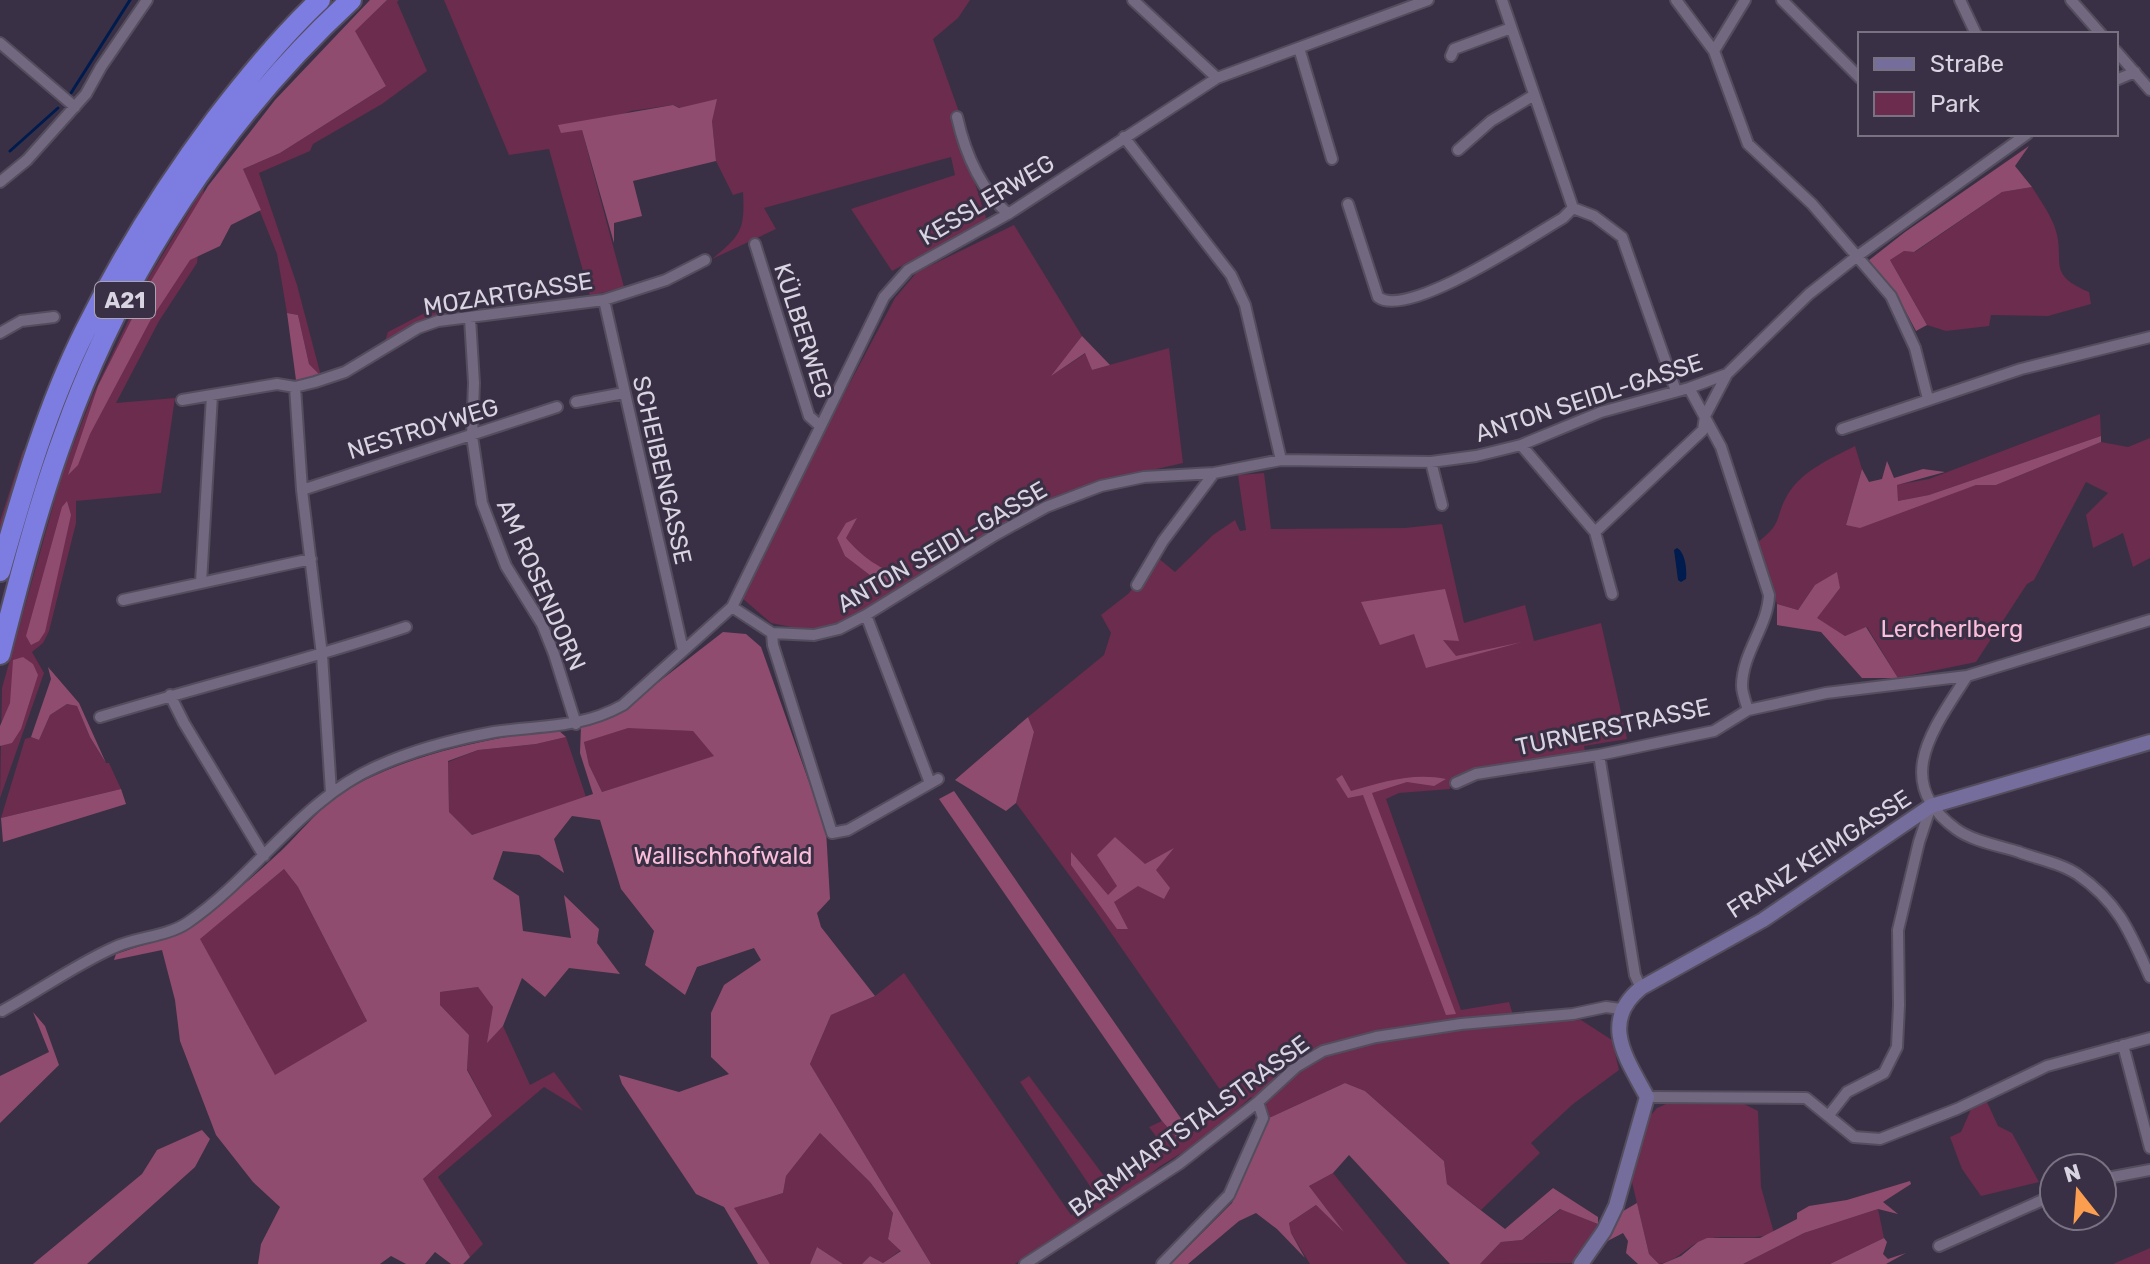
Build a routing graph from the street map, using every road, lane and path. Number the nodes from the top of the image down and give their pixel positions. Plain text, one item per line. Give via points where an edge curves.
1 (147, 0) edge
2 (320, 0) edge
3 (351, 0) edge
4 (1133, 0) edge
5 (1428, 0) edge
6 (1502, 0) edge
7 (1676, 0) edge
8 (1745, 0) edge
9 (1782, 0) edge
10 (1960, 0) edge
11 (2071, 0) edge
12 (1511, 28) junction
13 (1975, 32) edge
14 (2099, 32) edge
15 (0, 43) edge
16 (1299, 48) junction
17 (1714, 51) junction
18 (2118, 53) edge
19 (1451, 56) dead end
20 (2135, 72) junction
21 (1858, 76) edge
22 (1217, 78) junction
23 (2118, 79) edge
24 (2150, 90) edge
25 (1534, 95) junction
26 (75, 107) junction
27 (957, 117) dead end
28 (2022, 136) edge
29 (1124, 137) junction
30 (1458, 150) dead end
31 (1332, 159) dead end
32 (0, 182) edge
33 (1348, 204) dead end
34 (1573, 208) junction
35 (1008, 214) junction
36 (755, 244) dead end
37 (1856, 257) junction
38 (705, 260) dead end
39 (604, 300) junction
40 (54, 317) dead end
41 (470, 318) junction
42 (0, 333) edge
43 (2150, 337) edge
44 (1727, 374) junction
45 (295, 387) junction
46 (1689, 388) junction
47 (1676, 391) junction
48 (624, 393) junction
49 (212, 395) junction
50 (1928, 399) junction
51 (182, 400) dead end
52 (576, 402) dead end
53 (557, 407) dead end
54 (1705, 416) junction
55 (820, 426) junction
56 (1842, 429) dead end
57 (472, 436) junction
58 (1521, 445) junction
59 (1281, 460) junction
60 (1431, 462) junction
61 (1214, 473) junction
62 (302, 490) junction
63 (1442, 505) dead end
64 (1595, 532) junction
65 (311, 559) junction
66 (0, 571) edge
67 (201, 583) junction
68 (1137, 585) dead end
69 (1612, 594) dead end
70 (123, 600) dead end
71 (732, 607) junction
72 (866, 615) junction
73 (2150, 620) edge
74 (406, 627) dead end
75 (772, 633) junction
76 (683, 650) junction
77 (0, 654) edge
78 (322, 655) junction
79 (1967, 676) junction
80 (170, 695) junction
81 (1748, 710) junction
82 (100, 717) dead end
83 (576, 724) junction
84 (2150, 742) edge
85 (1599, 755) junction
86 (1456, 783) dead end
87 (331, 792) junction
88 (1931, 806) junction
89 (264, 856) junction
90 (2150, 977) edge
91 (1641, 988) junction
92 (1621, 1009) junction
93 (2, 1011) dead end
94 (2150, 1038) edge
95 (2123, 1045) junction
96 (1647, 1097) junction
97 (1258, 1102) junction
98 (1829, 1115) junction
99 (2150, 1148) edge
100 (2150, 1170) edge
101 (2118, 1176) edge
102 (2038, 1202) edge
103 (1939, 1246) dead end
104 (1025, 1264) edge
105 (1162, 1264) edge
106 (1581, 1264) edge

1 - 26 street
2 - 66 highway, A21 via 248,77 131,243 84,333 46,425
3 - 77 highway, A21 via 262,93 149,253 65,430
4 - 22 street
5 - 16 street, KESSLERWEG
6 - 12 street
7 - 17 street
8 - 17 street
9 - 21 street
10 - 13 street
11 - 14 street
12 - 19 street via 1454,49
12 - 25 street
15 - 26 street
16 - 22 street, KESSLERWEG
16 - 31 street
17 - 37 street via 1748,144 1812,204
18 - 20 street
20 - 23 street
20 - 24 street
22 - 29 street, KESSLERWEG
25 - 30 street via 1491,121
25 - 34 street
26 - 32 street
27 - 35 street via 990,199
28 - 37 street, ANTON SEIDL-GASSE
29 - 35 street, KESSLERWEG
29 - 59 street via 1231,275 1245,305
33 - 34 street via 1378,297 1385,303 1443,288
34 - 47 street via 1622,237
35 - 55 street, KESSLERWEG via 908,270 884,297
36 - 55 street, KÜLBERWEG via 809,416
37 - 44 street, ANTON SEIDL-GASSE via 1809,294
37 - 50 street via 1891,296 1915,348
38 - 39 street, MOZARTGASSE via 666,280
39 - 41 street, MOZARTGASSE
39 - 48 street, SCHEIBENGASSE
40 - 42 street via 21,321
41 - 45 street, MOZARTGASSE via 418,328 345,372
41 - 57 street, AM ROSENDORN
43 - 50 street
44 - 46 street, ANTON SEIDL-GASSE
44 - 54 street
45 - 49 street, MOZARTGASSE via 277,384
45 - 62 street
46 - 47 street, ANTON SEIDL-GASSE
46 - 54 street
47 - 58 street, ANTON SEIDL-GASSE via 1601,412
48 - 52 street
48 - 76 street, SCHEIBENGASSE
49 - 51 street, MOZARTGASSE
49 - 67 street
50 - 56 street
53 - 57 street, NESTROYWEG
54 - 64 street via 1703,430
54 - 81 street via 1721,447 1769,595 1769,609 1742,685
55 - 71 street, KESSLERWEG
57 - 62 street, NESTROYWEG
57 - 83 street, AM ROSENDORN via 482,503 506,566 542,624
58 - 60 street, ANTON SEIDL-GASSE
58 - 64 street
59 - 60 street, ANTON SEIDL-GASSE
59 - 61 street, ANTON SEIDL-GASSE
60 - 63 street
61 - 68 street
61 - 72 street, ANTON SEIDL-GASSE via 1144,477 1046,507
62 - 65 street
64 - 69 street
65 - 67 street
65 - 78 street
67 - 70 street
71 - 75 street
71 - 76 street
72 - 75 street, ANTON SEIDL-GASSE via 814,635
72 - 75 street via 934,781 848,830 832,833
73 - 79 street, TURNERSTRASSE
74 - 78 street
76 - 83 street via 623,705
78 - 80 street
78 - 87 street
79 - 81 street, TURNERSTRASSE via 1826,693
79 - 88 street via 1927,740 1920,776
80 - 82 street
80 - 89 street
81 - 85 street, TURNERSTRASSE via 1714,731
83 - 87 street via 450,742 376,767
84 - 88 main road, FRANZ KEIMGASSE
85 - 86 street, TURNERSTRASSE via 1476,774
85 - 91 street
87 - 89 street
88 - 90 street via 1957,831 2074,872 2126,923
88 - 91 main road, FRANZ KEIMGASSE via 1763,920
88 - 98 street via 1898,930 1897,1047 1884,1073 1847,1092
89 - 93 street via 183,925 114,947
91 - 92 main road, FRANZ KEIMGASSE
92 - 96 main road via 1625,1056
92 - 97 street, BARMHARTSTALSTRASSE via 1376,1037 1323,1051 1296,1067
94 - 95 street
95 - 98 street via 2047,1066 1880,1139 1854,1137
95 - 99 street
96 - 98 street via 1806,1098
96 - 106 main road via 1616,1206
97 - 104 street, BARMHARTSTALSTRASSE via 1179,1164
97 - 105 street via 1263,1118 1229,1195
100 - 101 street
102 - 103 street

